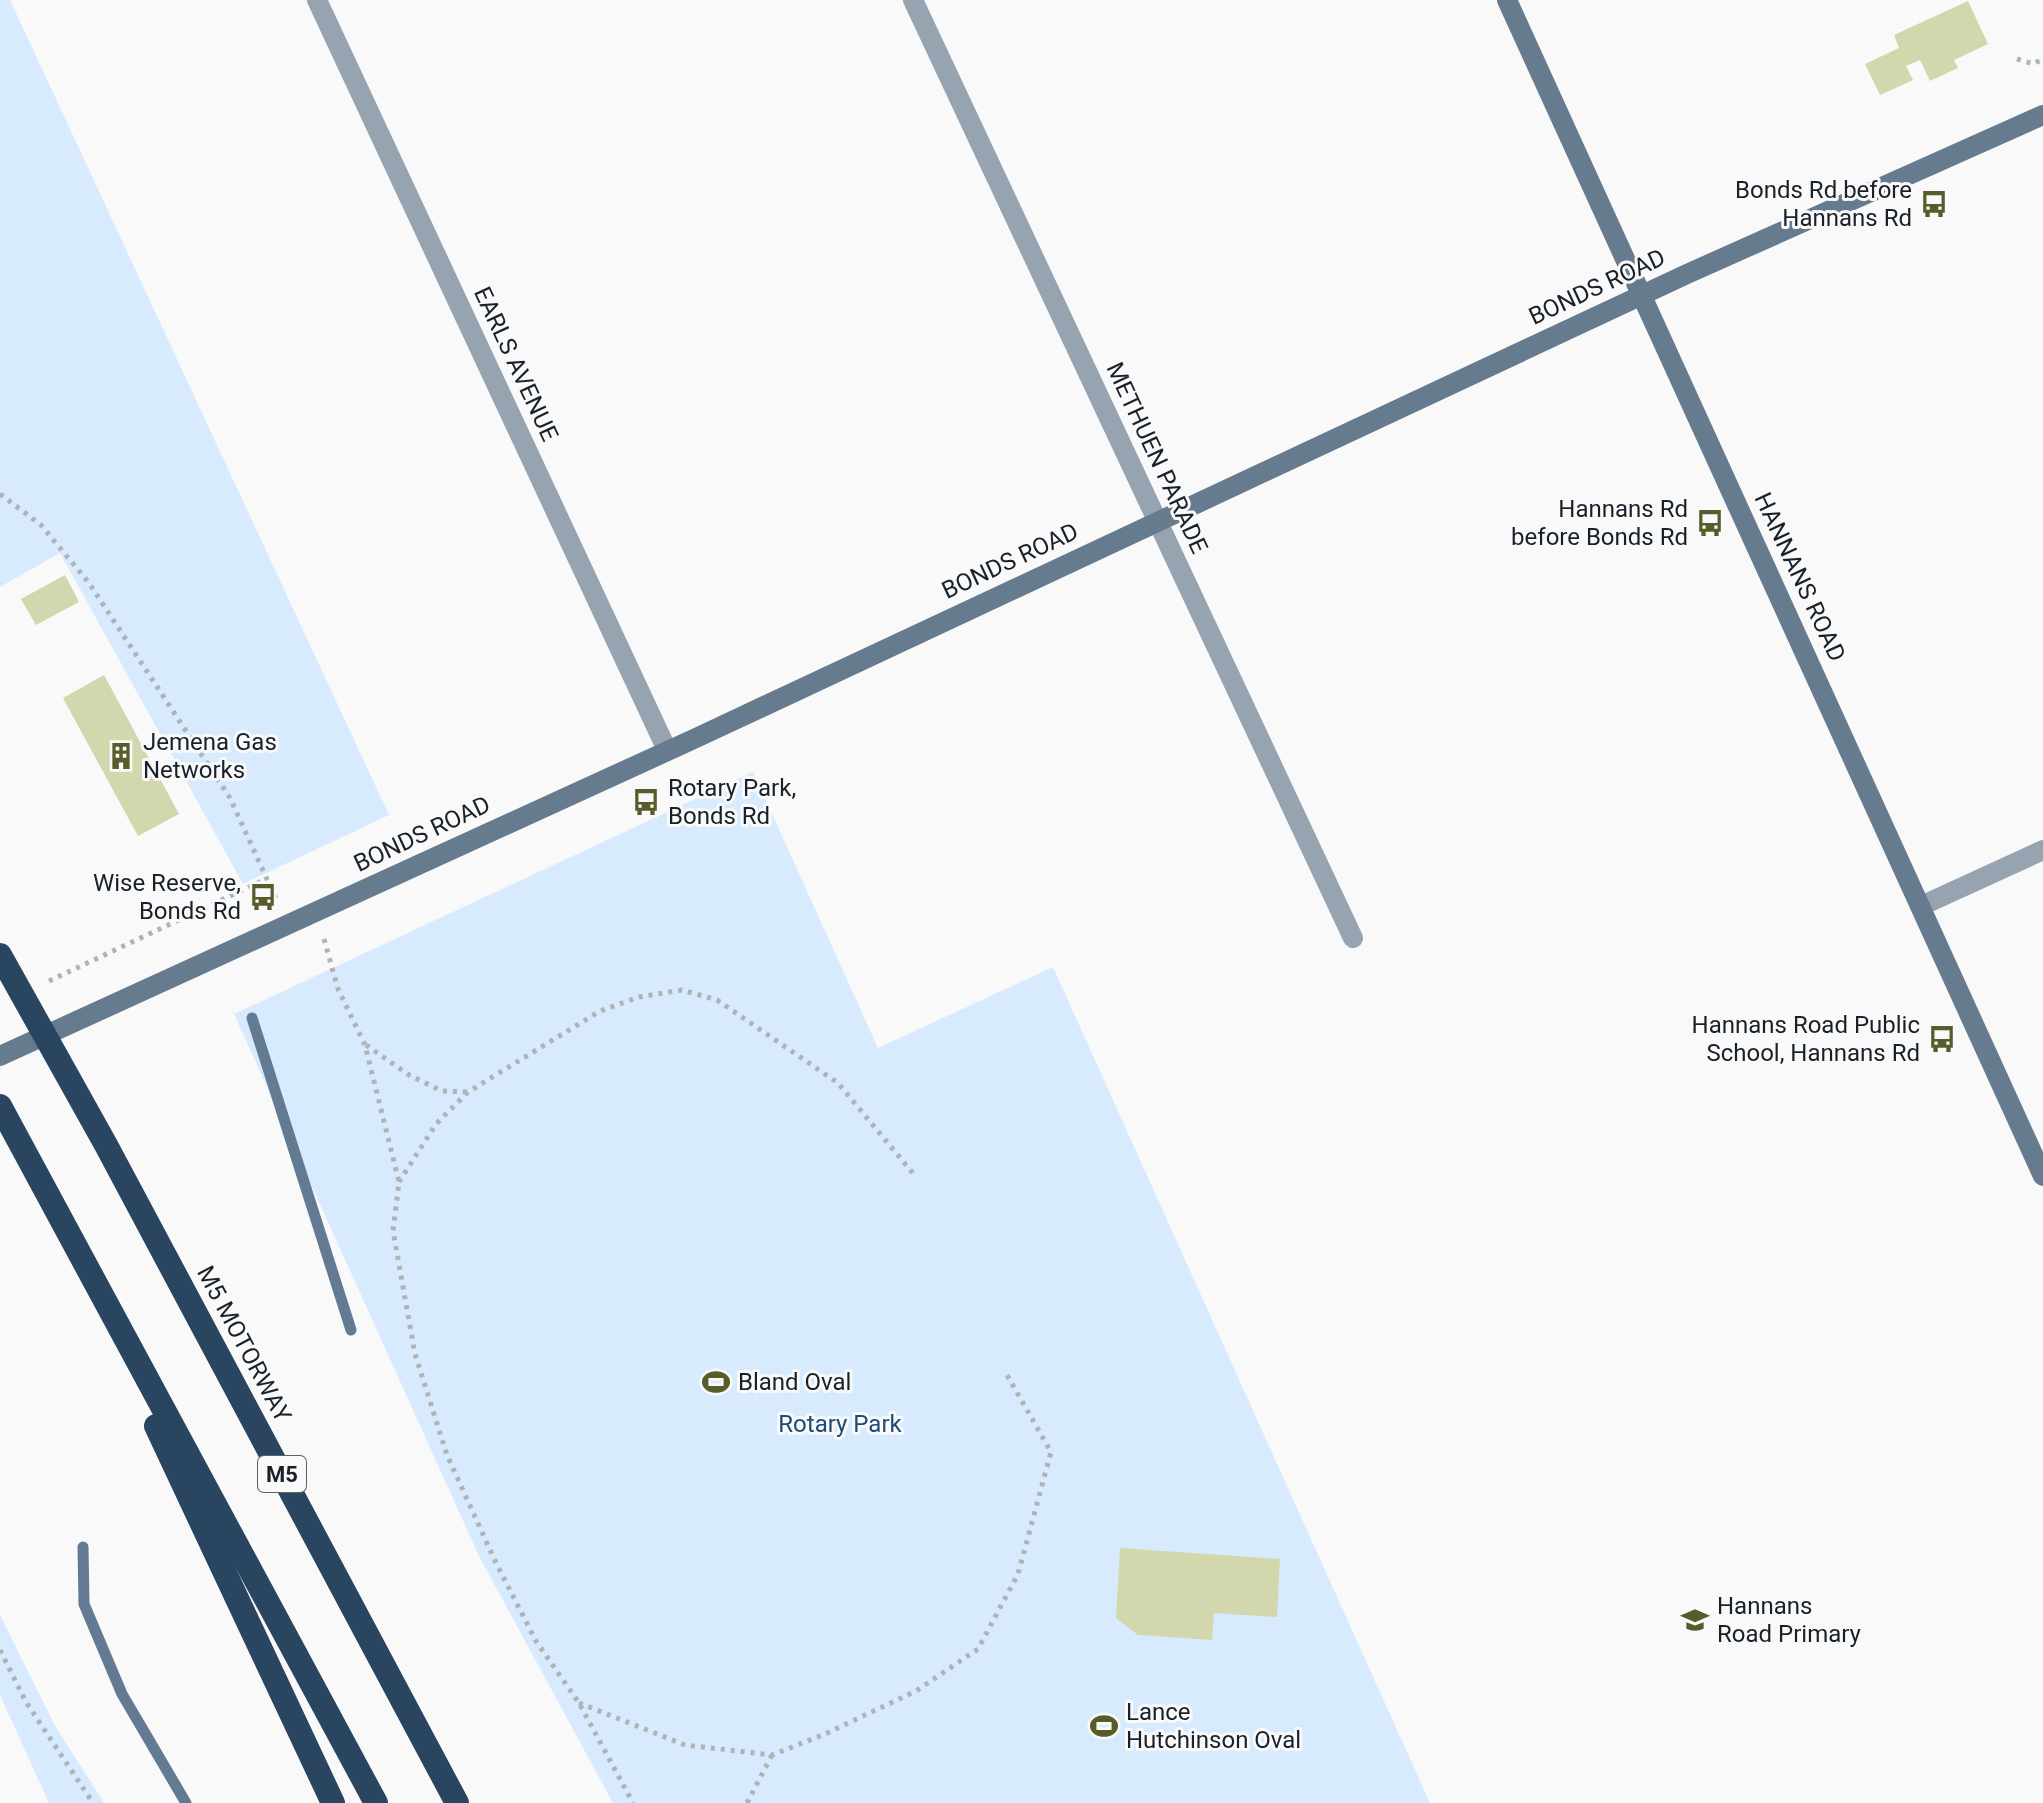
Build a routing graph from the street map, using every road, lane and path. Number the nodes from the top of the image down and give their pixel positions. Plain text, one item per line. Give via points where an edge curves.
1 (317, 0) edge
2 (913, 0) edge
3 (1507, 0) edge
4 (2017, 59) dead end
5 (2043, 59) edge
6 (2043, 115) edge
7 (1642, 295) junction
8 (0, 494) edge
9 (1158, 520) junction
10 (667, 750) junction
11 (2043, 850) edge
12 (1921, 906) junction
13 (1353, 938) dead end
14 (0, 955) edge
15 (330, 959) dead end
16 (42, 984) dead end
17 (365, 1045) junction
18 (0, 1056) edge
19 (468, 1092) junction
20 (0, 1106) edge
21 (38, 1175) junction
22 (2043, 1176) edge
23 (916, 1177) dead end
24 (399, 1182) junction
25 (1007, 1375) dead end
26 (0, 1650) edge
27 (579, 1703) junction
28 (772, 1755) junction
29 (93, 1803) edge
30 (333, 1803) edge
31 (376, 1803) edge
32 (457, 1803) edge
33 (633, 1803) edge
34 (747, 1803) edge

1 - 10 street, EARLS AVENUE
2 - 9 street, METHUEN PARADE
3 - 7 main road, HANNANS ROAD
4 - 5 path via 2033,64
6 - 7 main road, BONDS ROAD
7 - 9 main road, BONDS ROAD
7 - 12 main road, HANNANS ROAD
8 - 16 path via 41,525 89,583 230,798 266,879
9 - 10 main road, BONDS ROAD
9 - 13 street, METHUEN PARADE
10 - 18 main road, BONDS ROAD
11 - 12 street
12 - 22 main road, HANNANS ROAD
14 - 32 highway, M5 MOTORWAY / M5
15 - 17 path
17 - 19 path via 442,1091
17 - 24 path
19 - 23 path via 600,1011 682,990 717,1000 838,1083
19 - 24 path via 436,1124
20 - 21 highway
21 - 30 highway
21 - 31 highway
24 - 27 path via 393,1231 412,1338 447,1455 536,1641
25 - 28 path via 1051,1452 1018,1574 978,1649 916,1691
26 - 29 path via 26,1702
27 - 28 path via 685,1745
27 - 33 path
28 - 34 path

